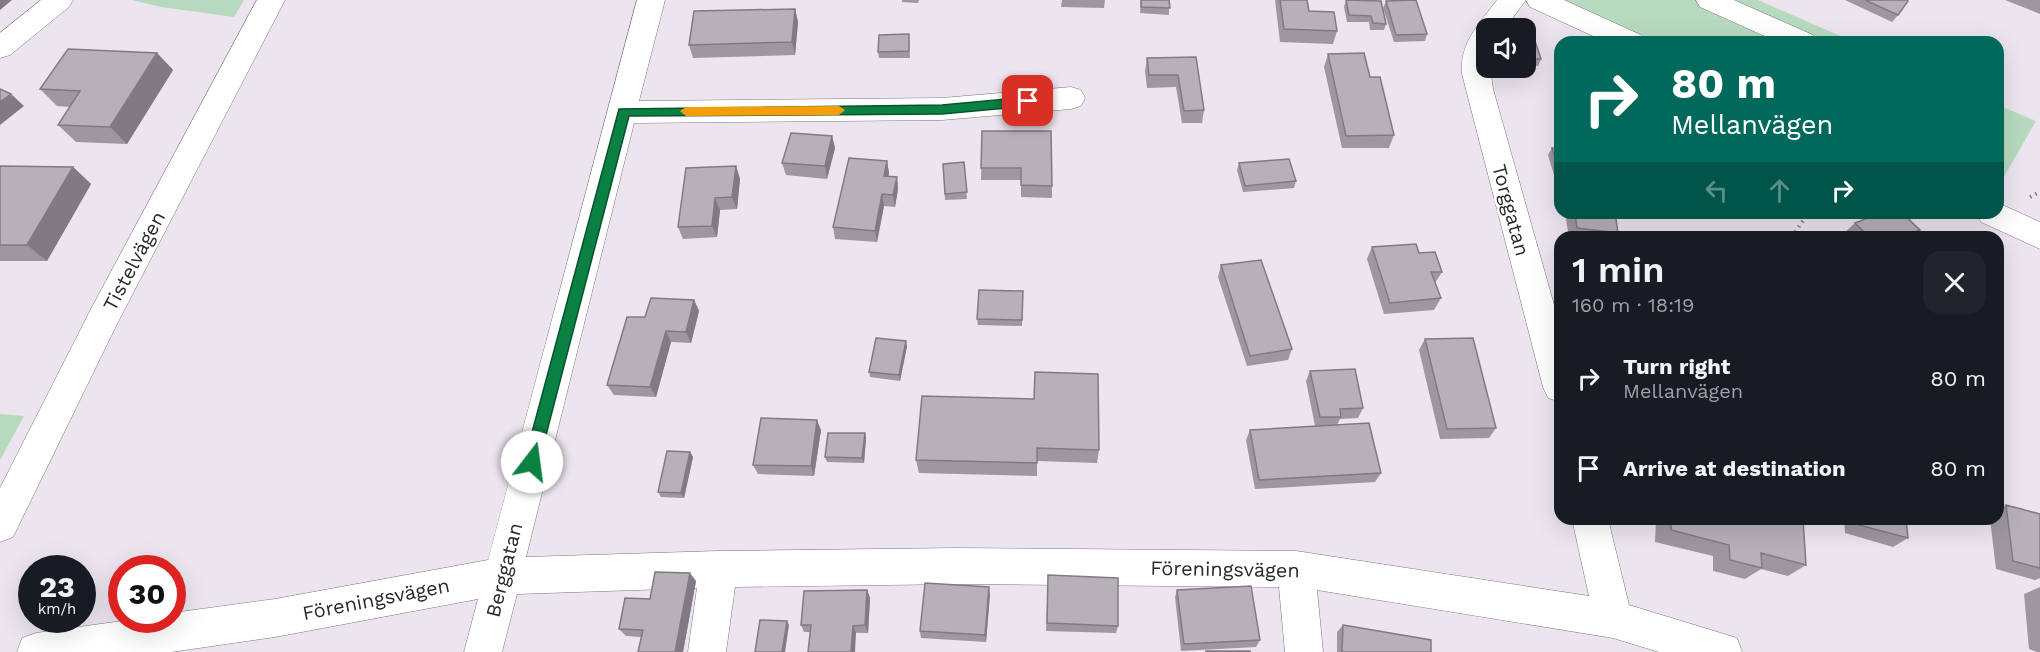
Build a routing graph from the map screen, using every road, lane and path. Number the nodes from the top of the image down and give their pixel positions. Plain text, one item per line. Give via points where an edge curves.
1 (59, 0) edge
2 (271, 0) edge
3 (651, 0) edge
4 (1512, 0) edge
5 (1540, 0) edge
6 (1710, 0) edge
7 (1498, 18) edge
8 (1618, 36) edge
9 (1790, 36) edge
10 (0, 48) edge
11 (1478, 78) edge
12 (1071, 98) dead end
13 (624, 112) junction
14 (2004, 219) edge
15 (2040, 236) edge
16 (1554, 365) edge
17 (0, 525) edge
18 (1591, 525) edge
19 (718, 569) junction
20 (1296, 569) junction
21 (501, 576) junction
22 (1613, 619) junction
23 (36, 652) edge
24 (483, 652) edge
25 (707, 652) edge
26 (1304, 652) edge
27 (1724, 652) edge

1 - 10 street
2 - 17 street, Tistelvägen
3 - 13 street, Berggatan
4 - 7 street
5 - 8 street
6 - 9 street
11 - 16 street, Torggatan
12 - 13 street via 942,109
13 - 21 street, Berggatan
14 - 15 street
18 - 22 street
19 - 20 street, Föreningsvägen
19 - 21 street, Föreningsvägen
19 - 25 street
20 - 22 street, Föreningsvägen
20 - 26 street
21 - 23 street, Föreningsvägen via 275,618
21 - 24 street, Berggatan
22 - 27 street, Föreningsvägen

